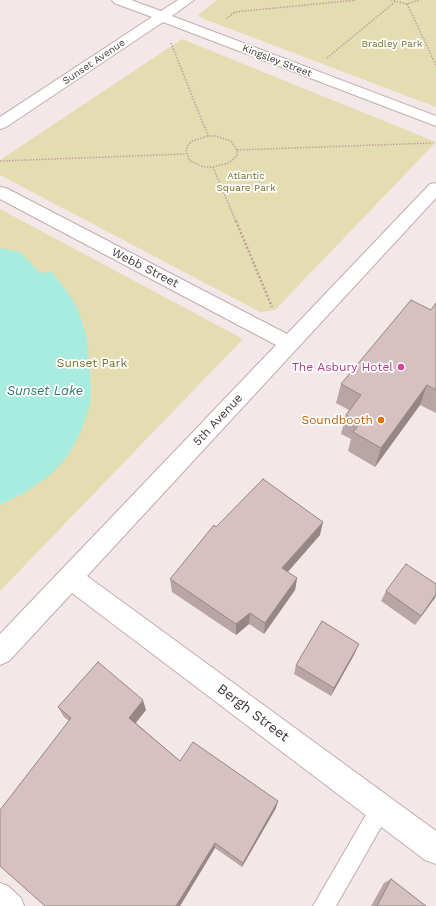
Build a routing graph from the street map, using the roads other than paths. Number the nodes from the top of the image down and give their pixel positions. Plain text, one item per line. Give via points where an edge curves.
1 (119, 0) edge
2 (187, 0) edge
3 (162, 17) junction
4 (436, 121) edge
5 (0, 124) edge
6 (436, 188) edge
7 (0, 192) edge
8 (290, 344) junction
9 (69, 577) junction
10 (0, 652) edge
11 (381, 808) junction
12 (436, 849) edge
13 (0, 894) edge
14 (13, 906) edge
15 (324, 906) edge

1 - 3 street, Kingsley Street
2 - 3 street, Sunset Avenue
3 - 4 street, Kingsley Street
3 - 5 street, Sunset Avenue
6 - 8 street, 5th Avenue
7 - 8 street, Webb Street
8 - 9 street, 5th Avenue
9 - 10 street, 5th Avenue
9 - 11 street, Bergh Street
11 - 12 street, Bergh Street
11 - 15 lane
13 - 14 lane

